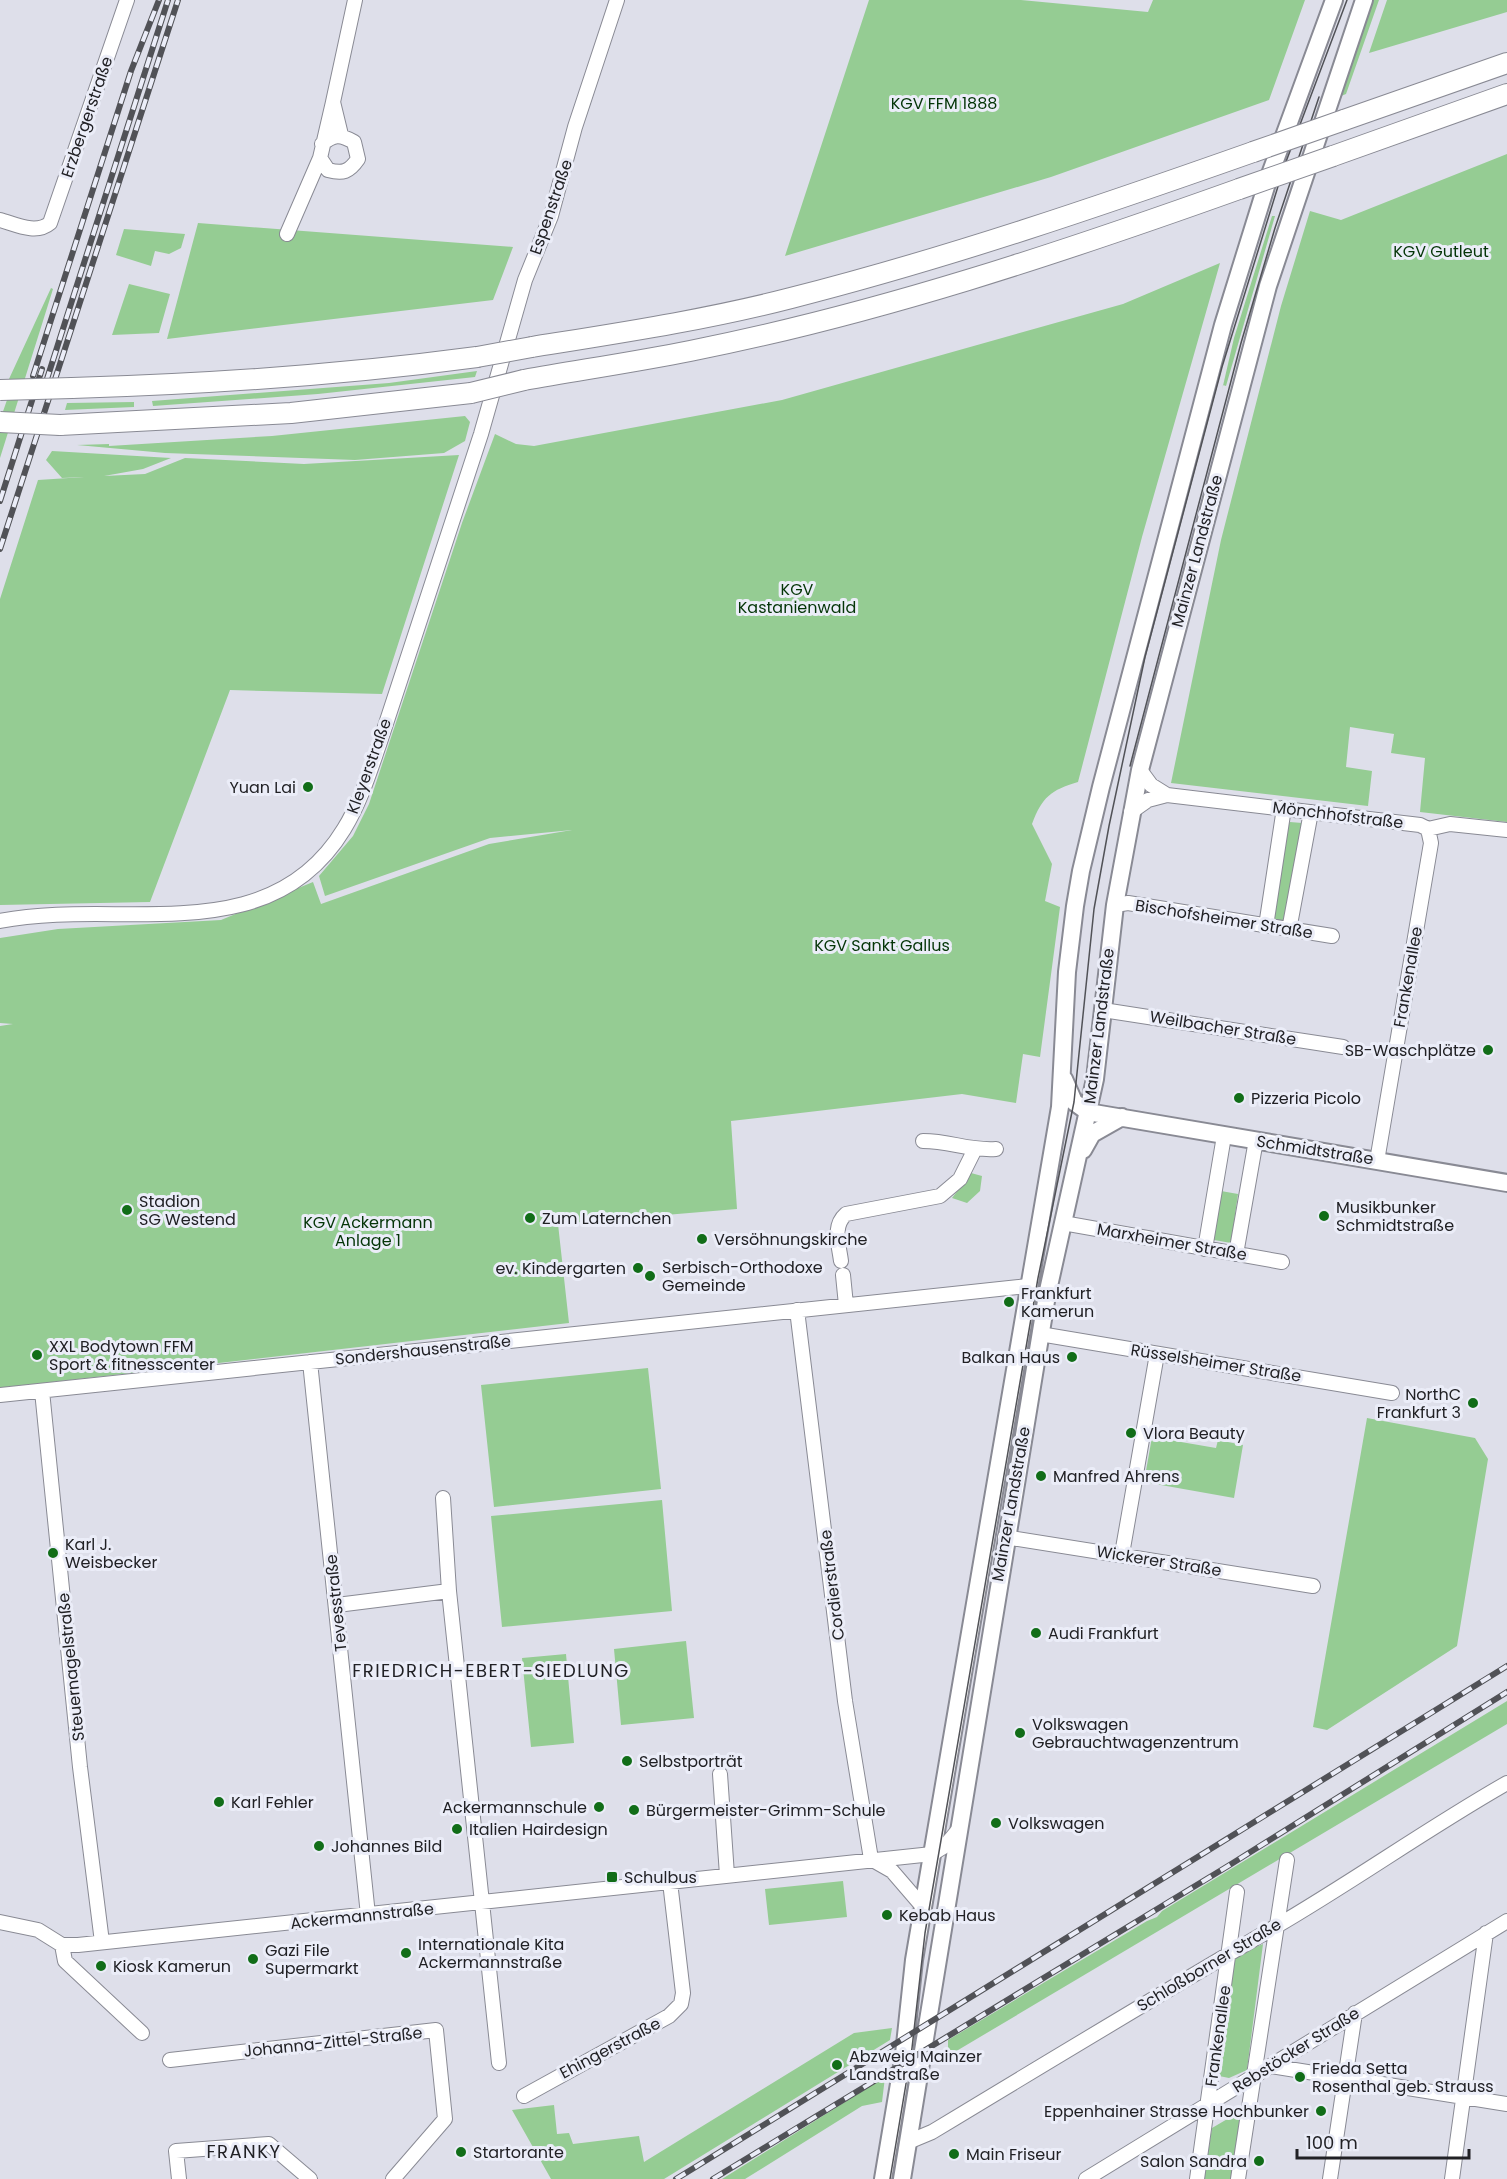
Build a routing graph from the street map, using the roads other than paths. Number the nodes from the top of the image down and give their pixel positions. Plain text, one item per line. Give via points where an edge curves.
1 (127, 0) edge
2 (355, 0) edge
3 (617, 0) edge
4 (1334, 0) edge
5 (1364, 0) edge
6 (1507, 63) edge
7 (1507, 94) edge
8 (333, 102) junction
9 (341, 135) junction
10 (321, 151) junction
11 (0, 220) edge
12 (287, 234) dead end
13 (0, 390) edge
14 (486, 415) joint
15 (0, 422) edge
16 (1140, 770) junction
17 (1167, 795) junction
18 (1284, 808) junction
19 (1131, 812) junction
20 (1311, 812) junction
21 (1428, 829) junction
22 (1507, 830) edge
23 (1115, 905) junction
24 (0, 921) edge
25 (1266, 926) junction
26 (1289, 930) junction
27 (1332, 936) dead end
28 (1103, 1010) junction
29 (1343, 1047) dead end
30 (1062, 1073) junction
31 (1088, 1112) junction
32 (1122, 1117) junction
33 (1224, 1136) junction
34 (1256, 1140) junction
35 (922, 1141) dead end
36 (1053, 1145) junction
37 (996, 1149) dead end
38 (974, 1151) junction
39 (1078, 1159) junction
40 (1377, 1161) junction
41 (1507, 1183) edge
42 (1063, 1223) junction
43 (1204, 1249) junction
44 (1236, 1254) junction
45 (1282, 1262) dead end
46 (1028, 1286) junction
47 (846, 1305) junction
48 (797, 1310) junction
49 (1040, 1334) junction
50 (1157, 1354) junction
51 (310, 1362) junction
52 (42, 1391) junction
53 (1392, 1393) dead end
54 (0, 1395) edge
55 (443, 1498) dead end
56 (1005, 1537) junction
57 (1122, 1554) junction
58 (1313, 1586) dead end
59 (449, 1591) junction
60 (337, 1605) junction
61 (720, 1774) dead end
62 (1507, 1783) edge
63 (960, 1827) junction
64 (932, 1854) junction
65 (871, 1859) junction
66 (1287, 1860) dead end
67 (727, 1875) junction
68 (953, 1875) junction
69 (670, 1882) junction
70 (1237, 1892) dead end
71 (483, 1903) junction
72 (923, 1907) junction
73 (368, 1915) junction
74 (1507, 1921) edge
75 (0, 1922) edge
76 (1276, 1926) junction
77 (1486, 1933) junction
78 (102, 1942) junction
79 (62, 1945) junction
80 (1229, 1952) junction
81 (1355, 2013) junction
82 (142, 2033) dead end
83 (170, 2060) dead end
84 (499, 2063) dead end
85 (1270, 2066) junction
86 (1253, 2076) junction
87 (1346, 2077) junction
88 (524, 2096) dead end
89 (1464, 2097) junction
90 (1507, 2104) edge
91 (1209, 2105) junction
92 (908, 2142) junction
93 (179, 2179) edge
94 (310, 2179) edge
95 (393, 2179) edge
96 (883, 2179) edge
97 (902, 2179) edge
98 (1086, 2179) edge
99 (1197, 2179) edge
100 (1238, 2179) edge
101 (1330, 2179) edge
102 (1452, 2179) edge

1 - 11 street, Erzbergerstraße via 52,218 41,229
2 - 8 street
3 - 14 street, Espenstraße via 575,127 551,216 525,280
4 - 30 main road, Mainzer Landstraße via 1269,177 1222,325 1101,787 1075,906
5 - 16 main road, Mainzer Landstraße via 1268,286
6 - 13 highway, bridge via 1059,220 788,299 477,357 204,384
7 - 15 highway, bridge via 1107,236 921,294 691,351 471,393 291,413 60,425
8 - 9 street
8 - 10 street
9 - 10 street via 331,136
9 - 10 street via 354,142 358,159 351,170 341,174 328,170
10 - 12 street
14 - 24 street, Kleyerstraße via 361,795 344,829 313,868 266,898 214,912 52,914
16 - 17 street via 1151,785
16 - 19 main road, Mainzer Landstraße
17 - 18 street, Mönchhofstraße
17 - 19 street, Mönchhofstraße via 1148,800
18 - 20 street, Mönchhofstraße
18 - 25 street
19 - 23 main road, Mainzer Landstraße
20 - 21 street, Mönchhofstraße
20 - 26 street
21 - 22 street, Mönchhofstraße via 1450,824
21 - 40 street, Frankenallee via 1431,843
23 - 25 street, Bischofsheimer Straße via 1132,904
23 - 28 main road, Mainzer Landstraße
25 - 26 street, Bischofsheimer Straße
26 - 27 street, Bischofsheimer Straße
28 - 29 street, Weilbacher Straße
28 - 31 main road, Mainzer Landstraße
30 - 31 main road via 1074,1102
30 - 36 main road, Mainzer Landstraße
31 - 32 main road, Schmidtstraße
31 - 36 main road via 1064,1124
31 - 39 main road, Mainzer Landstraße
32 - 33 main road, Schmidtstraße
32 - 39 main road via 1092,1134
33 - 34 main road, Schmidtstraße
33 - 43 street
34 - 40 main road, Schmidtstraße
34 - 44 street
35 - 38 street via 946,1141
36 - 46 main road, Mainzer Landstraße
37 - 38 street
38 - 47 street via 960,1179 940,1196 846,1214 840,1220 837,1229
39 - 42 main road, Mainzer Landstraße
40 - 41 main road, Schmidtstraße
42 - 43 street, Marxheimer Straße
42 - 49 main road, Mainzer Landstraße
43 - 44 street, Marxheimer Straße
44 - 45 street, Marxheimer Straße
46 - 47 street, Sondershausenstraße
46 - 64 main road, Mainzer Landstraße
47 - 48 street, Sondershausenstraße
48 - 51 street, Sondershausenstraße
48 - 65 street, Cordierstraße via 845,1701
49 - 50 street, Rüsselsheimer Straße
49 - 56 main road, Mainzer Landstraße
50 - 53 street, Rüsselsheimer Straße
50 - 57 street
51 - 52 street, Sondershausenstraße
51 - 60 street, Tevesstraße
52 - 54 street, Sondershausenstraße
52 - 78 street, Steuernagelstraße
55 - 59 street
56 - 57 street, Wickerer Straße
56 - 63 main road, Mainzer Landstraße
57 - 58 street, Wickerer Straße
59 - 60 street
59 - 71 street
60 - 73 street, Tevesstraße
61 - 67 street
62 - 76 street, Schloßborner Straße
63 - 64 street via 945,1846
63 - 68 main road, Mainzer Landstraße
64 - 65 street, Ackermannstraße
64 - 68 street
64 - 72 main road, Mainzer Landstraße
65 - 67 street, Ackermannstraße
65 - 72 street via 892,1871
66 - 76 street
67 - 69 street, Ackermannstraße
68 - 92 main road, Mainzer Landstraße
69 - 71 street, Ackermannstraße
69 - 88 street, Ehingerstraße via 681,2004 669,2016
70 - 80 street, Frankenallee
71 - 73 street, Ackermannstraße
71 - 84 street
72 - 96 main road, Mainzer Landstraße
73 - 78 street, Ackermannstraße
74 - 77 street, Rebstöcker Straße
75 - 79 street via 38,1930
76 - 80 street, Schloßborner Straße
76 - 86 street
77 - 81 street, Rebstöcker Straße
77 - 89 street
78 - 79 street, Ackermannstraße
79 - 82 street via 65,1961
80 - 91 street, Frankenallee
80 - 92 street, Schloßborner Straße via 932,2133
81 - 85 street, Rebstöcker Straße
81 - 87 street
83 - 95 street, Johanna-Zittel-Straße via 436,2030 446,2119
85 - 86 street, Rebstöcker Straße
85 - 87 street
86 - 91 street, Rebstöcker Straße
86 - 100 street
87 - 89 street
87 - 101 street
89 - 90 street
89 - 102 street
91 - 98 street, Rebstöcker Straße
91 - 99 street, Frankenallee
92 - 97 main road, Mainzer Landstraße
93 - 94 street via 176,2151 269,2144

